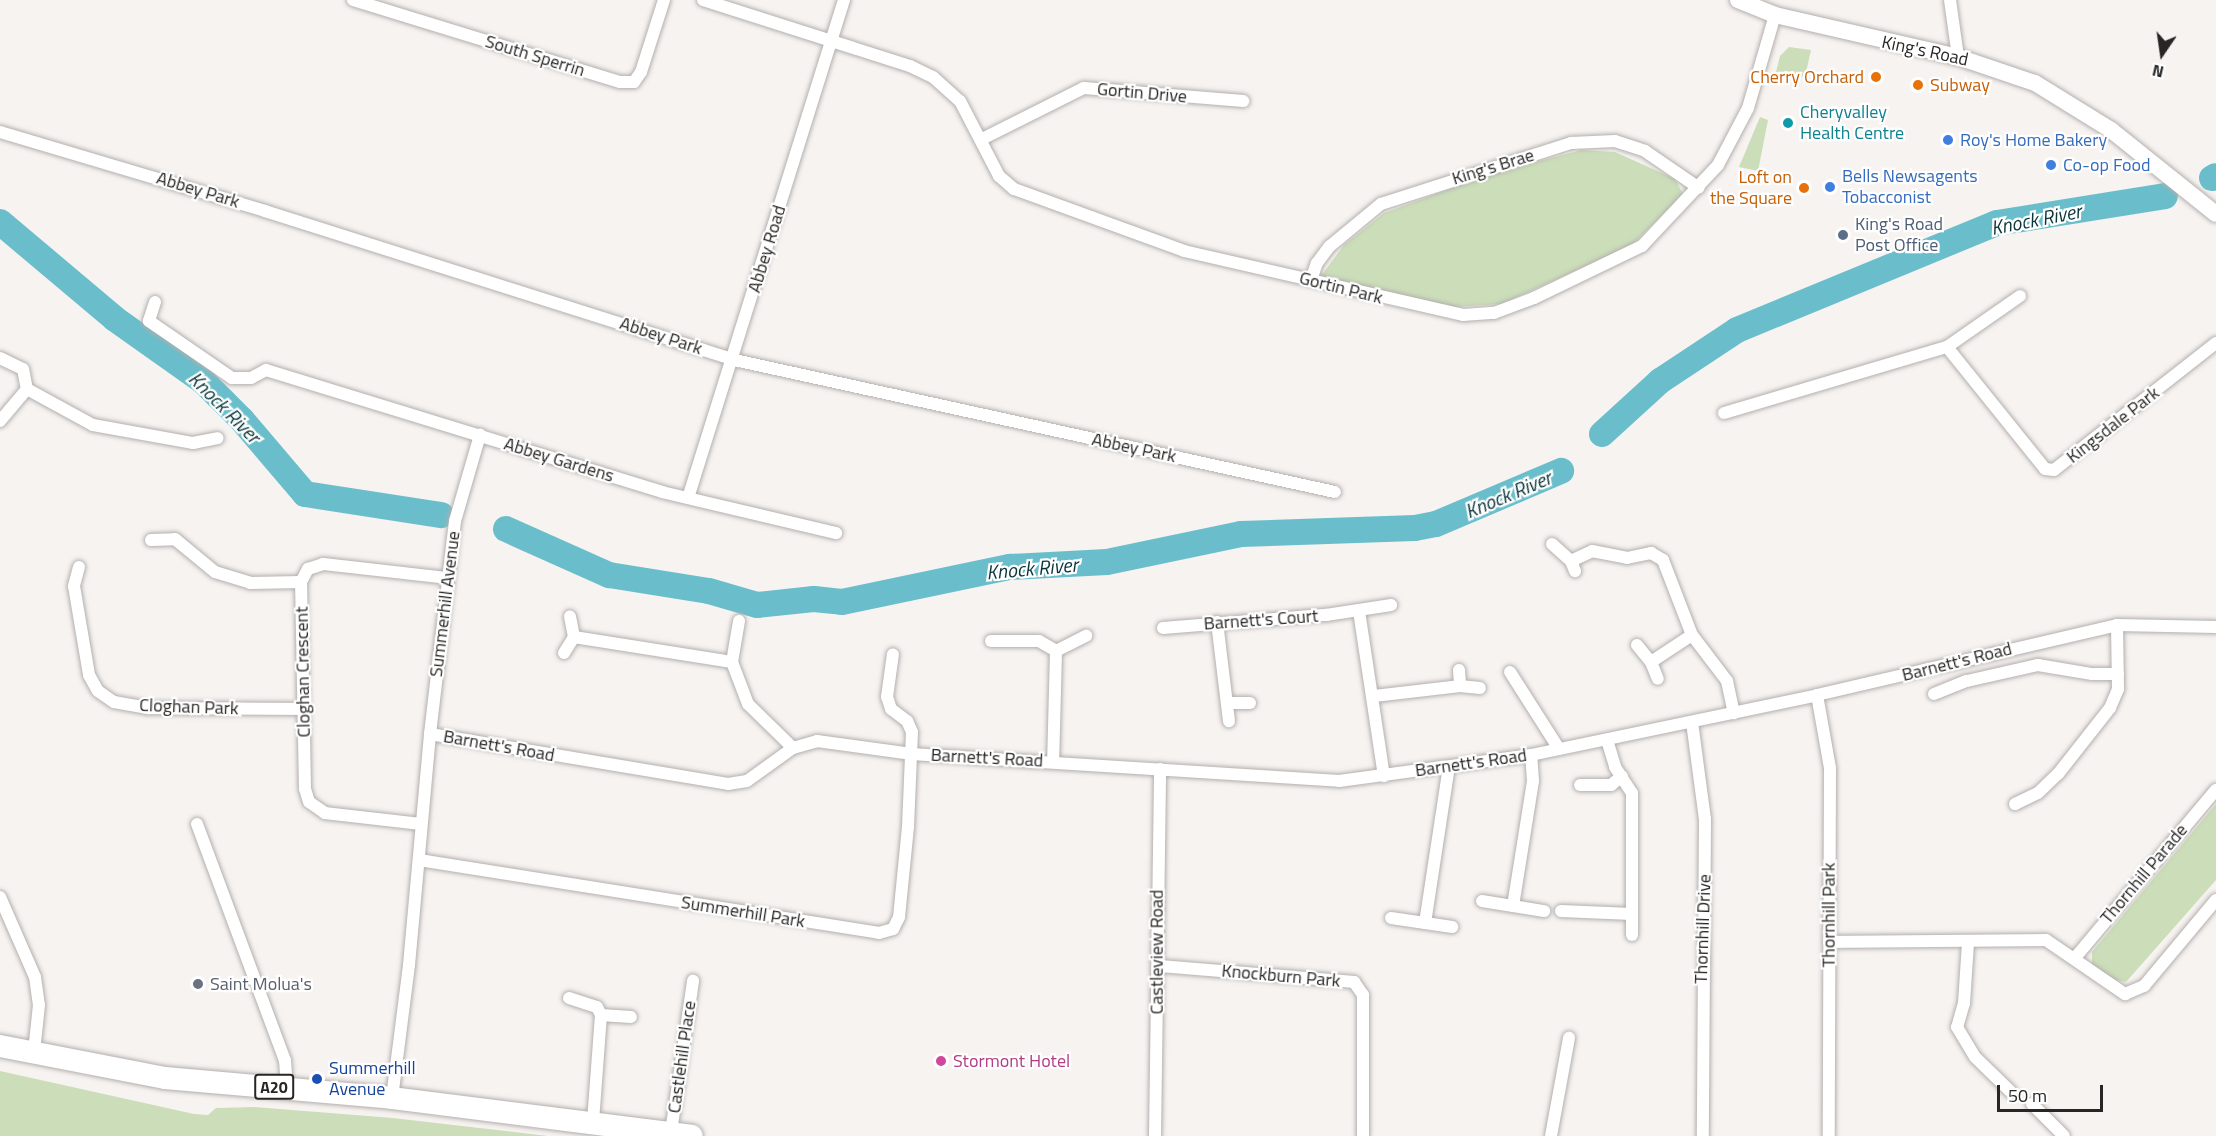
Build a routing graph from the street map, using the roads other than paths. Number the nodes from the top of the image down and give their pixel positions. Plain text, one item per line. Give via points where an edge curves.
1 (353, 0) edge
2 (664, 0) edge
3 (703, 0) edge
4 (844, 0) edge
5 (1738, 0) edge
6 (1950, 0) edge
7 (1775, 15) junction
8 (832, 40) junction
9 (1958, 57) junction
10 (1243, 101) dead end
11 (0, 132) edge
12 (982, 139) junction
13 (1699, 188) junction
14 (2216, 214) edge
15 (1311, 280) junction
16 (2020, 296) dead end
17 (155, 302) dead end
18 (2216, 343) edge
19 (1947, 347) junction
20 (0, 358) edge
21 (733, 359) junction
22 (27, 389) junction
23 (1724, 413) dead end
24 (0, 421) edge
25 (480, 435) junction
26 (218, 438) dead end
27 (1335, 492) dead end
28 (688, 498) junction
29 (836, 534) dead end
30 (151, 540) dead end
31 (1552, 543) dead end
32 (79, 567) dead end
33 (447, 578) junction
34 (301, 582) junction
35 (1391, 605) dead end
36 (1359, 611) junction
37 (570, 616) dead end
38 (739, 621) dead end
39 (1217, 622) junction
40 (2116, 625) junction
41 (2216, 627) edge
42 (1163, 628) dead end
43 (1692, 635) junction
44 (1086, 636) dead end
45 (574, 637) junction
46 (991, 641) dead end
47 (1637, 645) dead end
48 (1056, 651) junction
49 (564, 653) dead end
50 (893, 654) dead end
51 (732, 662) junction
52 (1651, 662) junction
53 (1459, 670) dead end
54 (1510, 672) dead end
55 (2118, 674) junction
56 (1658, 679) dead end
57 (1460, 686) junction
58 (1480, 688) dead end
59 (1934, 694) dead end
60 (1817, 695) junction
61 (1374, 696) junction
62 (1229, 703) junction
63 (1250, 704) dead end
64 (303, 709) junction
65 (1734, 712) junction
66 (1228, 720) dead end
67 (1692, 722) junction
68 (430, 734) junction
69 (1607, 740) junction
70 (793, 748) junction
71 (1558, 749) junction
72 (912, 754) junction
73 (1531, 755) junction
74 (1053, 762) junction
75 (1449, 767) junction
76 (1160, 769) junction
77 (1384, 776) junction
78 (1622, 776) junction
79 (1580, 785) dead end
80 (2216, 790) edge
81 (2015, 804) dead end
82 (197, 824) dead end
83 (421, 824) junction
84 (419, 860) junction
85 (0, 897) edge
86 (2216, 900) edge
87 (1482, 901) dead end
88 (1513, 906) junction
89 (1544, 911) dead end
90 (1561, 911) dead end
91 (1632, 914) junction
92 (1391, 918) dead end
93 (1425, 923) junction
94 (1452, 927) dead end
95 (1632, 935) dead end
96 (1829, 942) junction
97 (1968, 943) junction
98 (2074, 958) junction
99 (1160, 966) junction
100 (693, 981) dead end
101 (569, 998) dead end
102 (601, 1015) junction
103 (631, 1017) dead end
104 (1569, 1038) dead end
105 (0, 1046) edge
106 (33, 1052) junction
107 (287, 1088) junction
108 (2011, 1092) dead end
109 (392, 1098) junction
110 (2032, 1104) dead end
111 (593, 1120) junction
112 (681, 1134) edge
113 (1155, 1136) edge
114 (1363, 1136) edge
115 (1551, 1136) edge
116 (1703, 1136) edge
117 (1829, 1136) edge
118 (2064, 1136) edge

1 - 2 street, South Sperrin via 620,82 634,82 641,72
3 - 8 street, Gortin Park
4 - 8 street, Abbey Road
5 - 7 street, King's Road
6 - 9 street
7 - 9 street, King's Road
7 - 13 street, Gortin Park via 1748,108 1718,165
8 - 12 street, Gortin Park via 933,77 960,101
8 - 21 street, Abbey Road
9 - 14 street, King's Road via 2012,73 2065,98
10 - 12 street, Gortin Drive via 1084,87
11 - 21 street, Abbey Park via 276,214
12 - 15 street, Gortin Park via 999,176 1014,189 1184,252
13 - 15 street, Gortin Park via 1642,246 1589,274 1494,313 1463,315
13 - 15 street, King's Brae via 1635,147 1615,141 1571,143 1381,204 1330,246 1317,263
16 - 19 street
17 - 25 street, Abbey Gardens via 149,321 232,378 251,378 266,370
18 - 19 street, Kingsdale Park via 2054,470 2045,469
19 - 23 street
20 - 22 street via 23,369
21 - 27 street, Abbey Park
21 - 28 street, Abbey Road
22 - 24 street
22 - 26 street via 93,425 193,444
25 - 28 street, Abbey Gardens
25 - 33 street, Summerhill Avenue via 454,521
28 - 29 street, Abbey Gardens
30 - 34 street via 175,539 215,572 250,583
31 - 43 street via 1573,566 1592,551 1627,558 1651,554 1663,560
32 - 64 street, Cloghan Park via 74,586 89,675 98,691 114,702 149,708
33 - 34 street, Cloghan Crescent via 323,564 308,569
33 - 68 street, Summerhill Avenue
34 - 64 street, Cloghan Crescent
35 - 36 street, Barnett's Court
36 - 39 street, Barnett's Court
36 - 61 street
37 - 45 street
38 - 51 street
39 - 42 street, Barnett's Court
39 - 62 street
40 - 41 street, Barnett's Road
40 - 55 street
40 - 60 street, Barnett's Road
43 - 52 street
43 - 65 street via 1727,681
44 - 48 street
45 - 49 street
45 - 51 street
46 - 48 street via 1039,641
47 - 52 street
48 - 74 street
50 - 72 street, Summerhill Park via 887,697 891,709 912,732
51 - 70 street via 756,715
52 - 56 street
53 - 57 street
54 - 71 street, Barnett's Road
55 - 59 street via 2038,665 1967,681
55 - 81 street via 2118,689 2110,708 2058,774 2038,794
57 - 58 street
57 - 61 street
60 - 65 street, Barnett's Road
60 - 96 street, Thornhill Park via 1830,768
61 - 77 street
62 - 63 street
62 - 66 street
64 - 83 street, Cloghan Crescent via 305,789 309,802 325,813
65 - 67 street, Barnett's Road
67 - 69 street, Barnett's Road
67 - 116 street, Thornhill Drive via 1705,819
68 - 70 street, Barnett's Road via 728,784 747,781
68 - 83 street, Summerhill Avenue
69 - 71 street, Barnett's Road
69 - 78 street
70 - 72 street, Barnett's Road via 817,741
71 - 73 street, Barnett's Road
72 - 74 street, Barnett's Road
72 - 84 street, Summerhill Park via 899,917 893,929 879,933
73 - 75 street, Barnett's Road
73 - 88 street via 1533,781
74 - 76 street, Barnett's Road
75 - 77 street, Barnett's Road
75 - 93 street
76 - 77 street, Barnett's Road via 1339,781
76 - 99 street, Castleview Road
78 - 79 street via 1611,785
78 - 91 street via 1632,793
80 - 98 street, Thornhill Parade
82 - 107 street via 285,1060
83 - 84 street, Summerhill Avenue
84 - 109 street, Summerhill Avenue
85 - 106 street via 35,977 39,1005
86 - 98 street via 2134,993 2113,990
87 - 88 street
88 - 89 street
90 - 91 street
91 - 95 street
92 - 93 street
93 - 94 street
96 - 97 street
96 - 117 street, Thornhill Park
97 - 98 street via 2046,940
97 - 108 street via 1964,1003 1957,1027 1976,1057
99 - 113 street, Castleview Road
99 - 114 street, Knockburn Park via 1354,982 1363,994
100 - 112 street, Castlehill Place
101 - 102 street via 597,1007
102 - 103 street
102 - 111 street
104 - 115 street
105 - 106 highway, A20
106 - 107 highway, A20 via 142,1074
107 - 109 highway, A20
109 - 111 highway, A20
110 - 118 street
111 - 112 highway, A20

